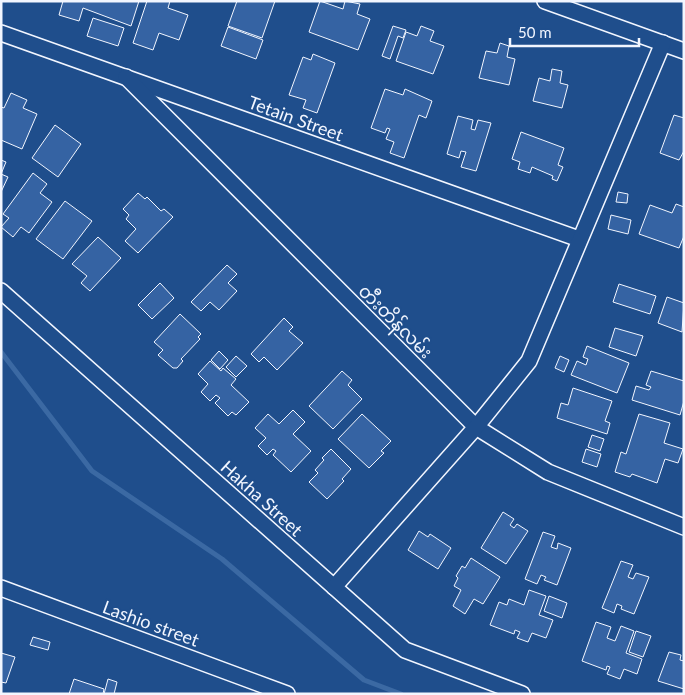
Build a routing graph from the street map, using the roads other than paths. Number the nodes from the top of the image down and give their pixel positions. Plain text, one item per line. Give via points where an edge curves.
1 (545, 1) edge
2 (1, 33) edge
3 (663, 43) junction
4 (684, 51) edge
5 (126, 77) junction
6 (579, 239) junction
7 (1, 291) edge
8 (476, 427) junction
9 (684, 527) edge
10 (334, 587) junction
11 (1, 588) edge
12 (287, 694) edge
13 (522, 694) edge

1 - 3 street
2 - 5 street, Tetain Street
3 - 4 street
3 - 6 street
5 - 6 street, Tetain Street
5 - 8 street, တီးတိန်လမ်း
6 - 8 street via 529,361
7 - 10 street, Hakha Street
8 - 9 street, တီးတိန်လမ်း via 548,472
8 - 10 street
10 - 13 street, Hakha Street via 405,650
11 - 12 street, Lashio street

